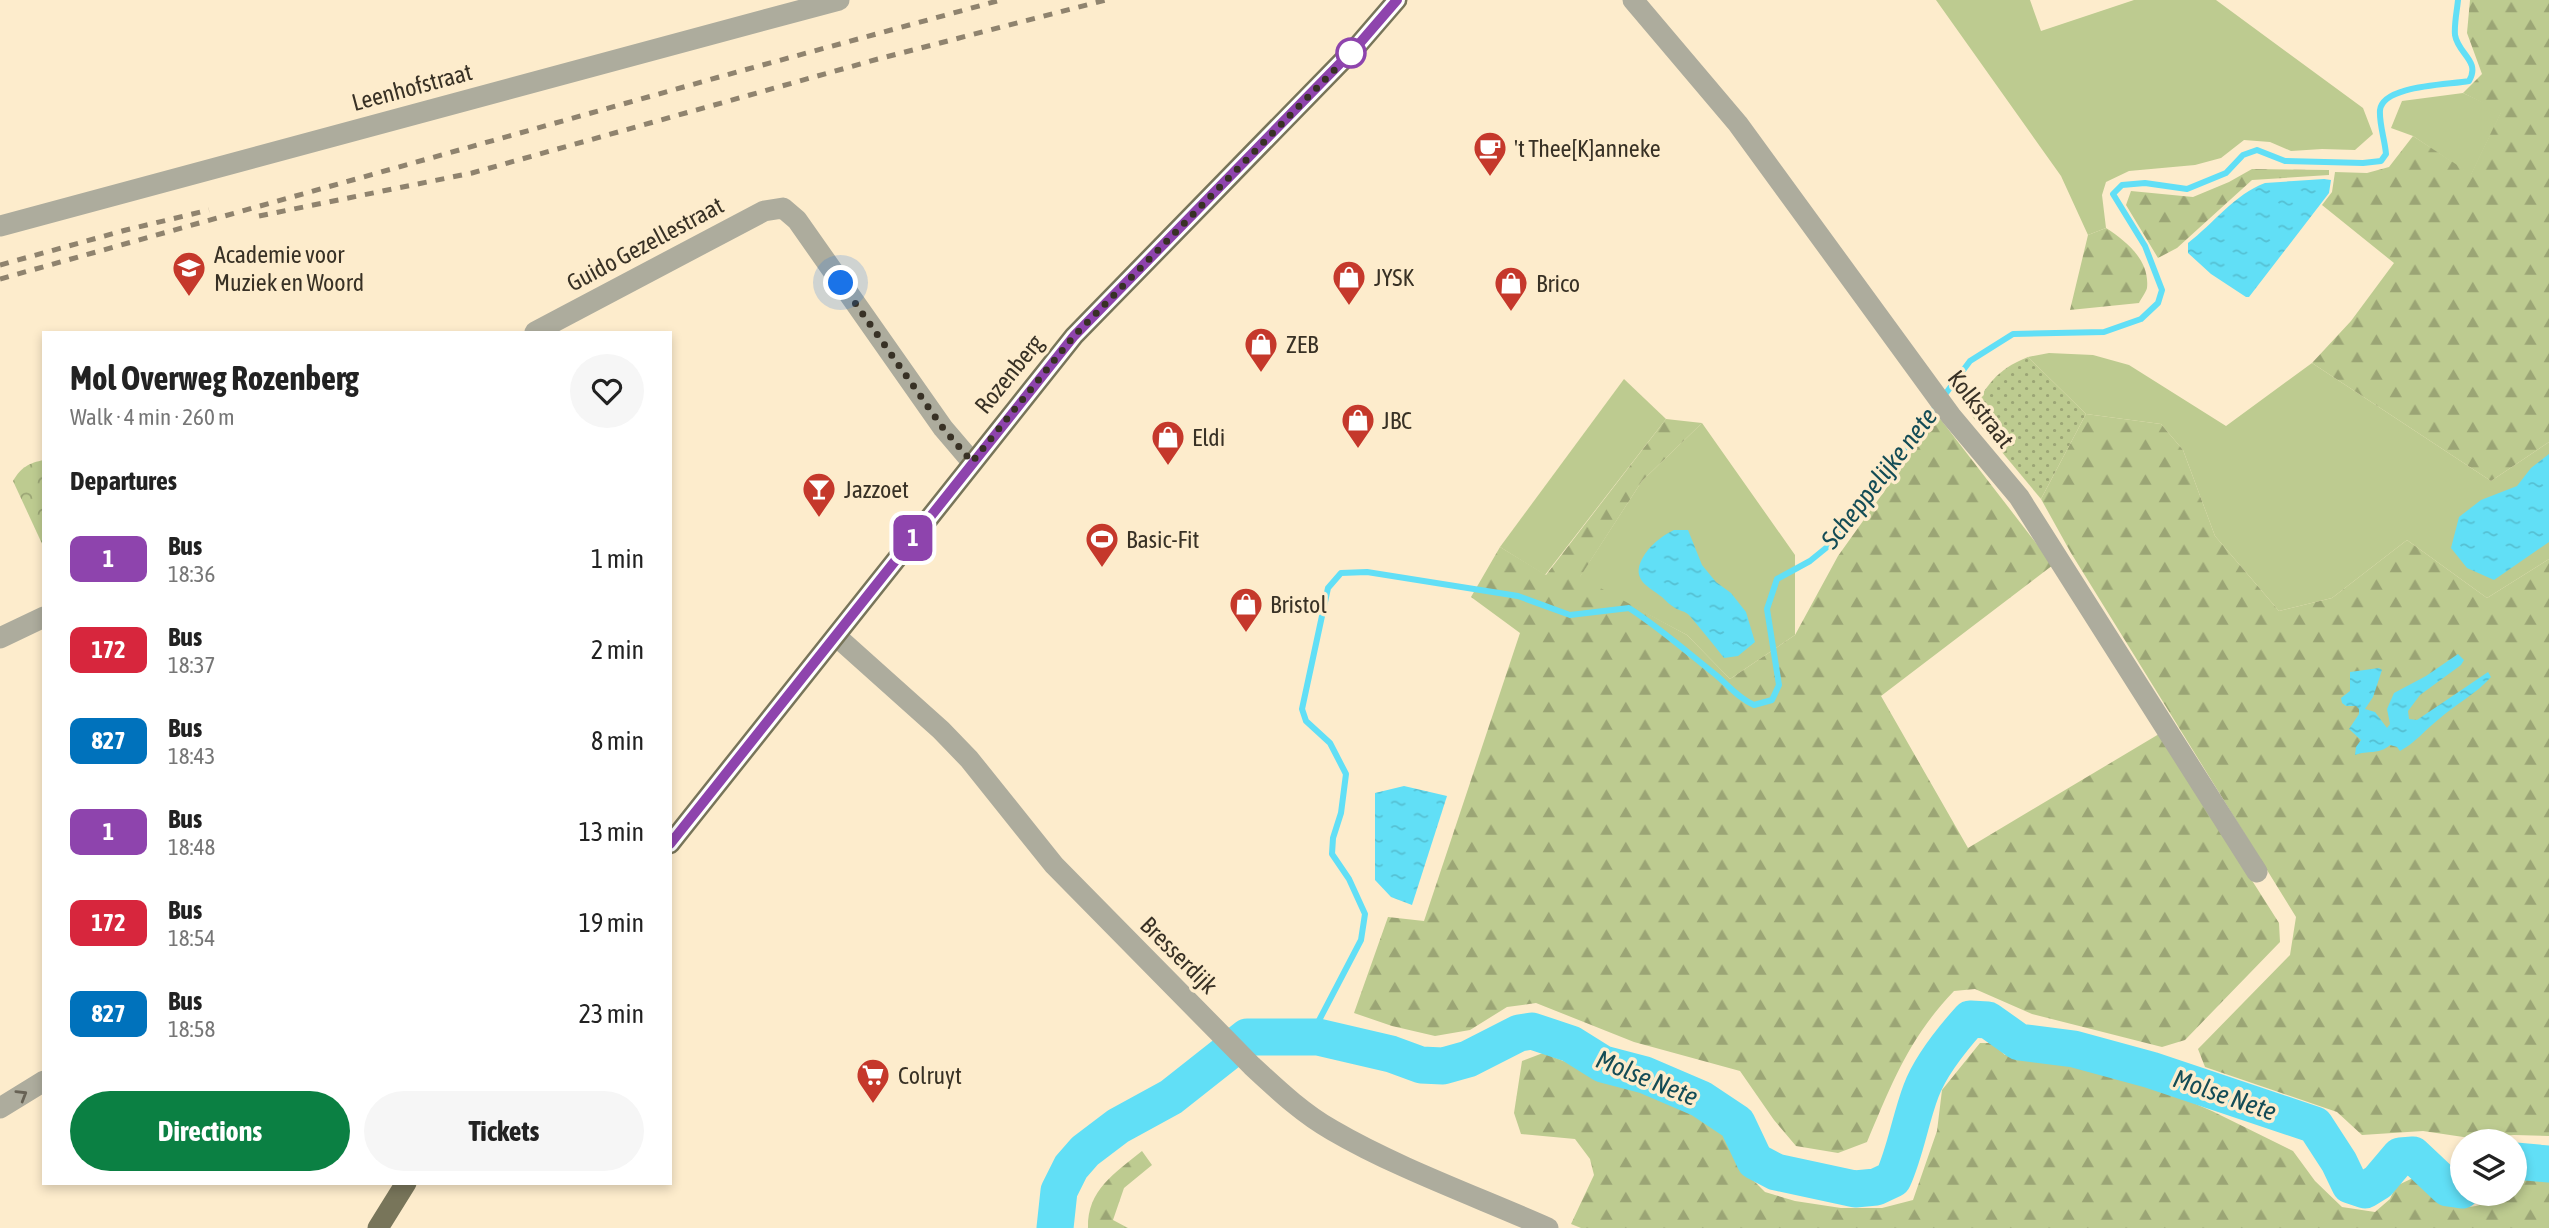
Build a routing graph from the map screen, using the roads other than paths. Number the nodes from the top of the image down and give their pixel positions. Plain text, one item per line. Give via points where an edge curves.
1 (839, 0) edge
2 (1397, 0) edge
3 (1633, 0) edge
4 (814, 3) edge
5 (0, 226) edge
6 (537, 331) edge
7 (972, 462) junction
8 (42, 618) edge
9 (835, 636) junction
10 (0, 638) edge
11 (672, 841) edge
12 (2257, 872) dead end
13 (42, 1082) edge
14 (0, 1108) edge
15 (405, 1185) edge
16 (378, 1228) edge
17 (1548, 1228) edge

1 - 4 street, Leenhofstraat
2 - 7 main road, Rozenberg via 1074,336
3 - 12 street, Kolkstraat via 1738,124 1970,442 2019,497
4 - 5 street, Leenhofstraat
6 - 7 street, Guido Gezellestraat via 764,211 783,208 797,220 943,428
7 - 9 main road, Rozenberg
8 - 10 street
9 - 11 main road, Rozenberg
9 - 17 street, Bresserdijk via 969,758 1054,865 1286,1097 1332,1130
14 -> 13 street
15 - 16 main road

